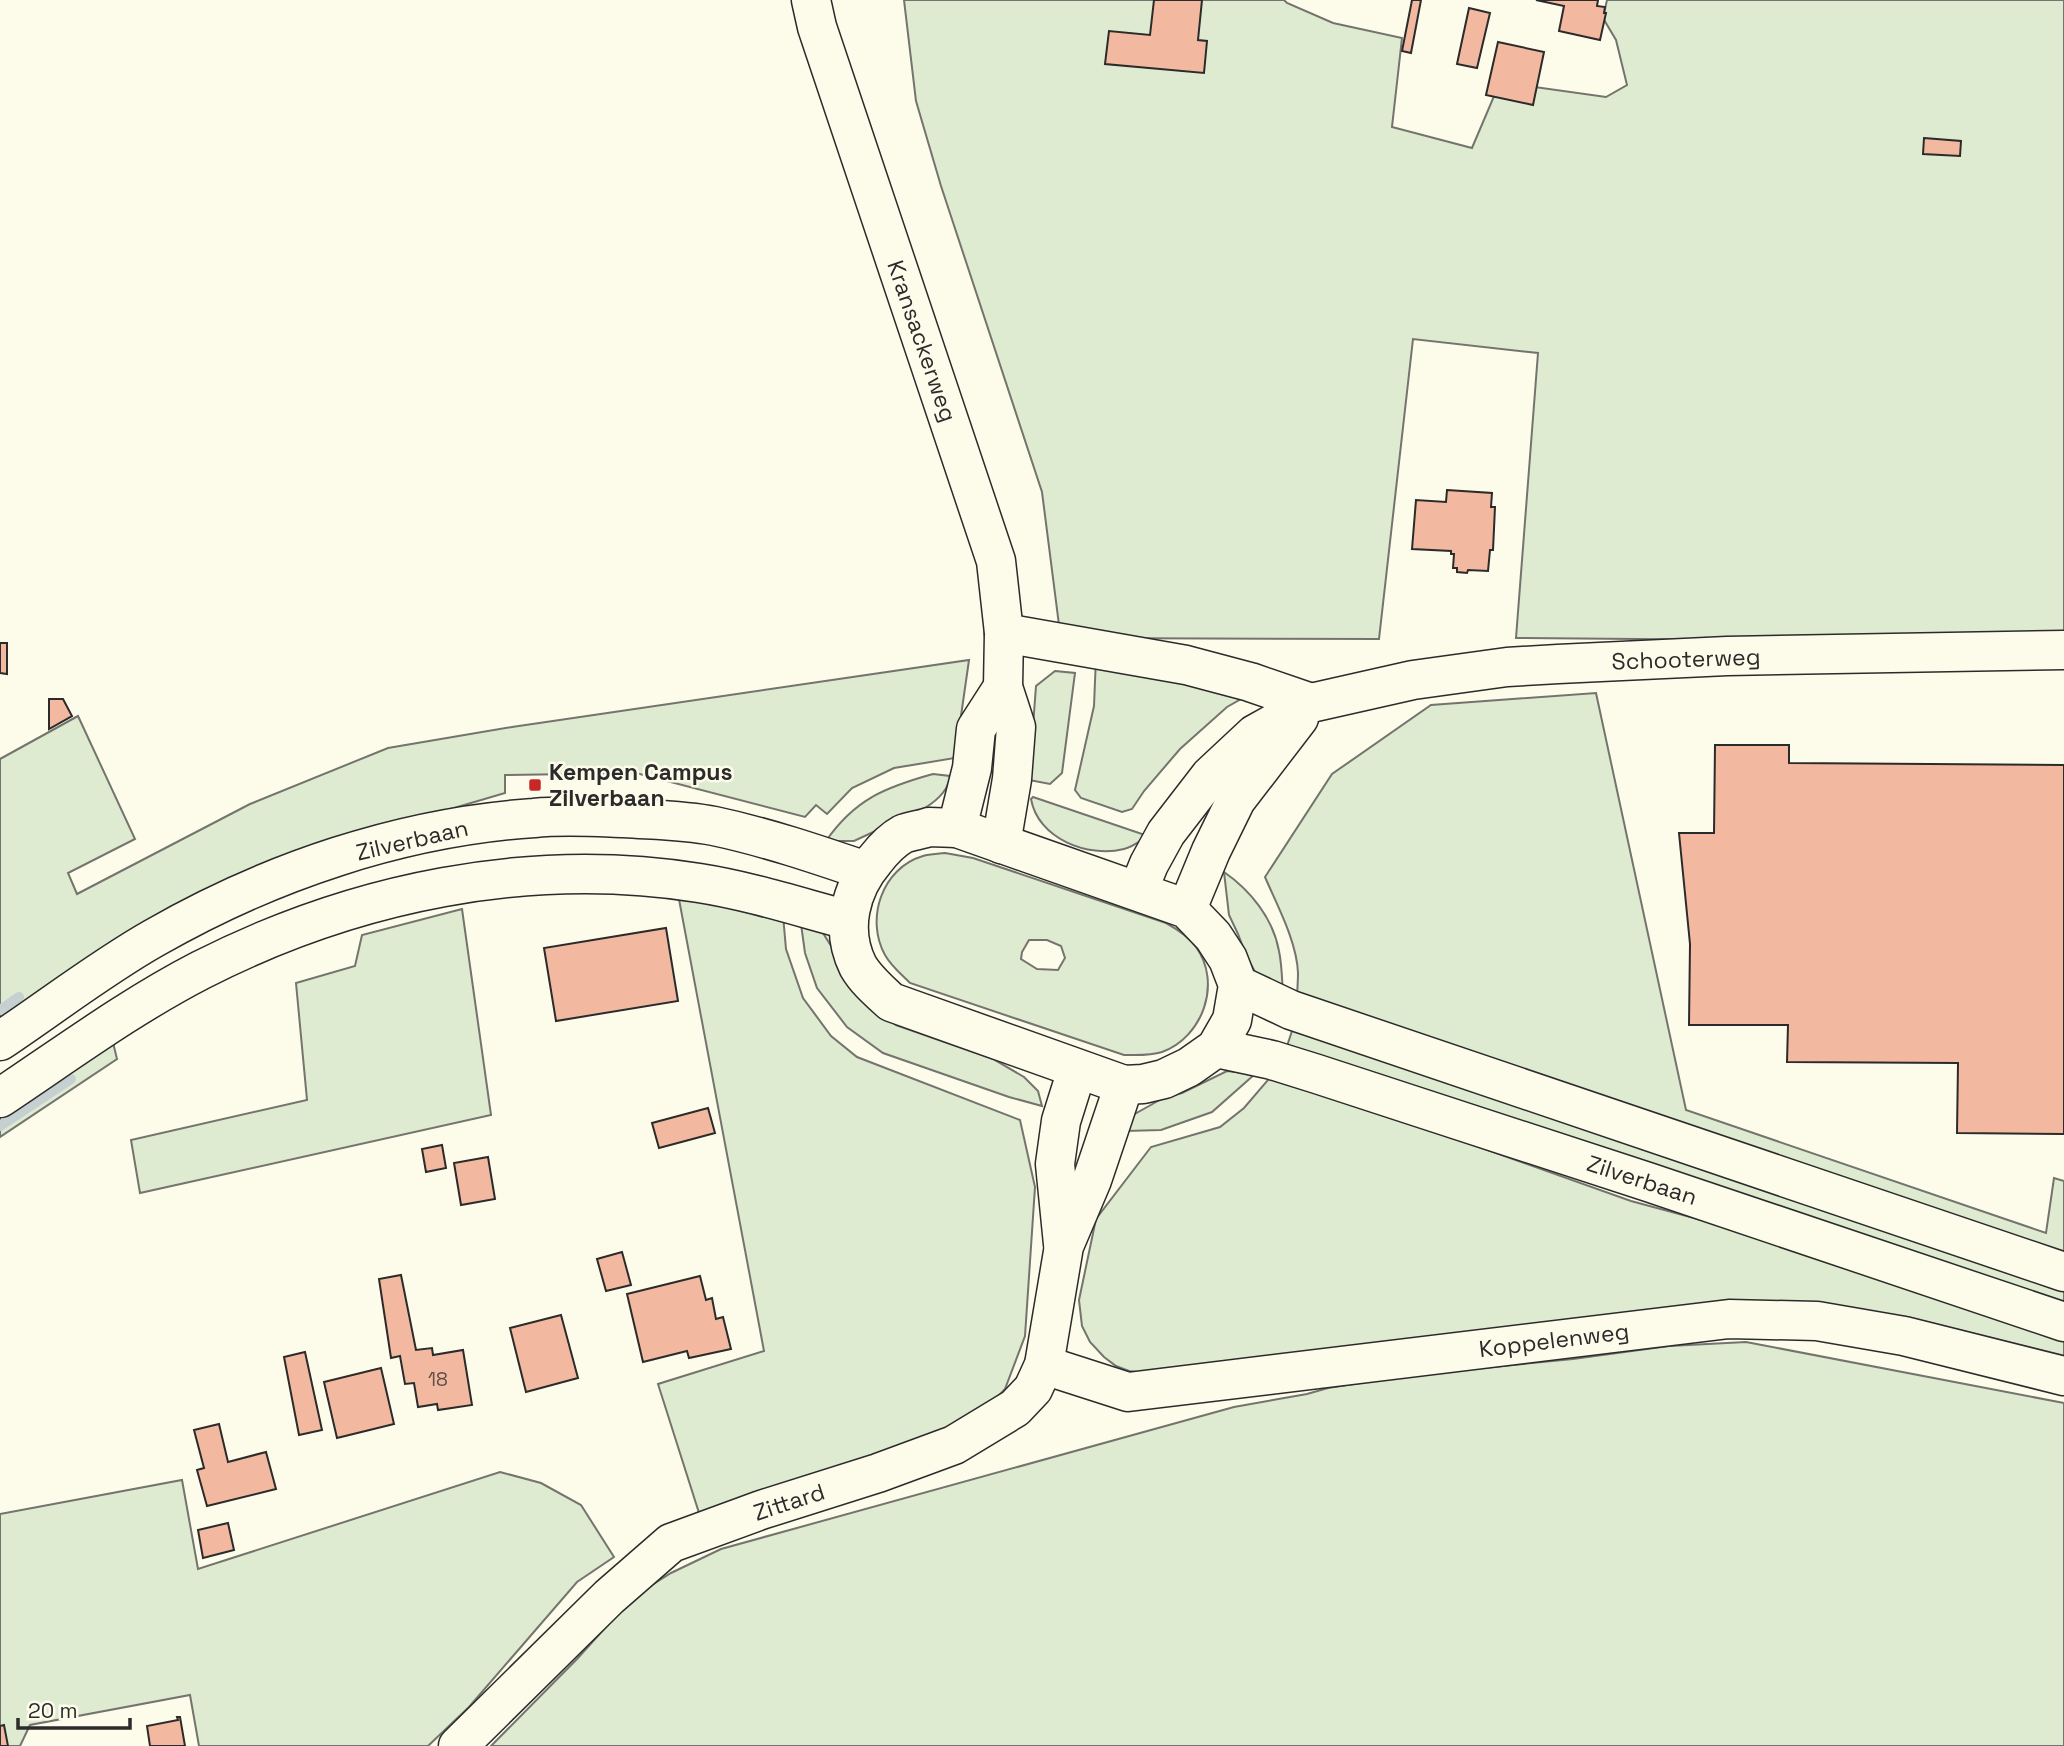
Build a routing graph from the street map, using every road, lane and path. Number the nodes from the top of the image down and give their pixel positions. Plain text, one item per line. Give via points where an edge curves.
1 (811, 0) edge
2 (1004, 633) junction
3 (2064, 650) edge
4 (1003, 687) junction
5 (1311, 703) junction
6 (957, 828) junction
7 (1001, 844) junction
8 (866, 871) junction
9 (1138, 891) junction
10 (1186, 909) junction
11 (848, 920) junction
12 (1238, 985) junction
13 (0, 1041) edge
14 (1216, 1048) junction
15 (1077, 1070) junction
16 (1124, 1085) junction
17 (0, 1098) edge
18 (1064, 1246) junction
19 (2064, 1272) edge
20 (2064, 1322) edge
21 (1044, 1364) junction
22 (2064, 1376) edge
23 (458, 1746) edge

1 - 2 main road, Kransackerweg via 996,561
2 - 4 main road, Kransackerweg
2 - 5 main road via 1186,666
3 - 5 main road, Schooterweg via 1727,656 1507,667 1403,682
4 - 6 main road via 976,729
4 - 7 main road, Kransackerweg via 1016,727
5 - 9 main road, Schooterweg via 1255,734 1210,776 1166,833
5 - 10 main road via 1237,800
6 - 7 main road
6 - 8 main road via 929,827 903,834
7 - 9 main road
8 - 11 main road via 853,895
8 - 13 main road, Zilverbaan via 762,837 668,820 535,817 400,838 252,888 187,920
9 - 10 main road
10 - 12 main road via 1213,936
11 - 15 main road via 858,966 891,1002
11 - 17 main road via 748,892 665,878 531,875 413,892 300,926 200,971 136,1007
12 - 14 main road via 1232,1020
12 - 19 main road, Zilverbaan via 1291,1010
14 - 16 main road via 1164,1079
14 - 20 main road, Zilverbaan via 1330,1078
15 - 16 main road
15 - 18 main road, Zittard via 1061,1121 1055,1164
16 - 18 main road, Zittard
18 - 21 main road, Zittard
21 - 22 main road, Koppelenweg via 1128,1392 1729,1319 1817,1321 1904,1336
21 - 23 main road, Zittard via 1033,1389 1015,1408 954,1445 671,1543 609,1597

